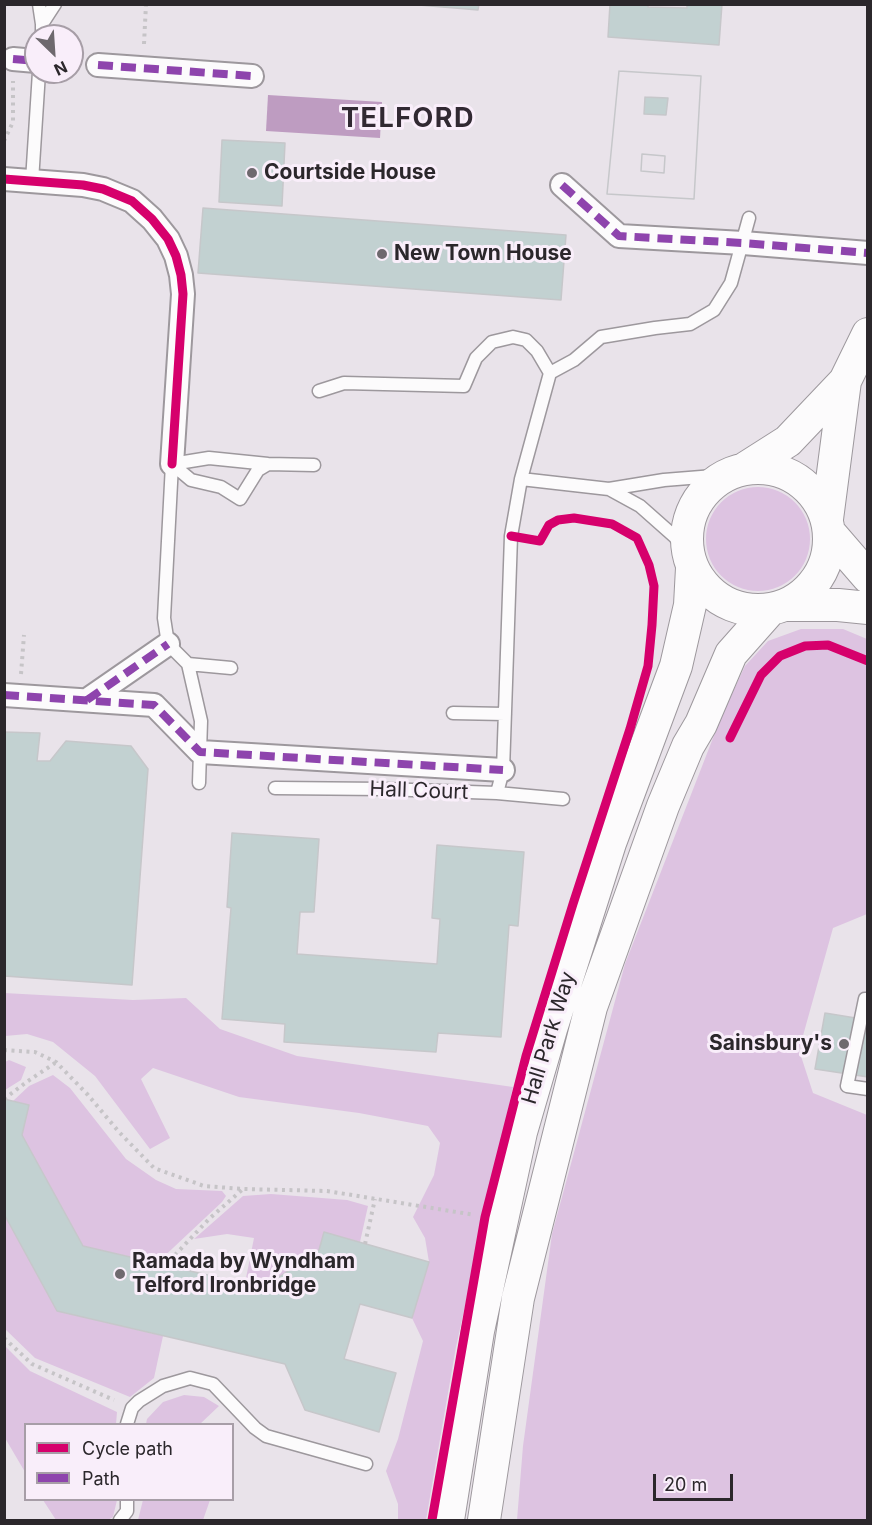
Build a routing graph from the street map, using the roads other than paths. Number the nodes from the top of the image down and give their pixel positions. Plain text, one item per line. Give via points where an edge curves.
1 (39, 4) edge
2 (55, 4) edge
3 (41, 24) edge
4 (45, 24) edge
5 (13, 59) road end
6 (24, 60) edge
7 (98, 65) dead end
8 (252, 76) dead end
9 (38, 84) edge
10 (4, 179) edge
11 (32, 181) junction
12 (562, 185) dead end
13 (749, 218) dead end
14 (743, 243) junction
15 (867, 253) edge
16 (867, 334) edge
17 (550, 373) junction
18 (845, 381) junction
19 (319, 391) dead end
20 (172, 464) junction
21 (268, 464) junction
22 (314, 465) dead end
23 (735, 472) junction
24 (521, 479) junction
25 (609, 489) junction
26 (828, 525) junction
27 (690, 561) junction
28 (867, 577) edge
29 (778, 608) junction
30 (867, 608) edge
31 (168, 644) junction
32 (188, 664) junction
33 (231, 668) dead end
34 (12, 695) edge
35 (87, 700) junction
36 (453, 712) dead end
37 (505, 714) junction
38 (200, 752) junction
39 (503, 770) junction
40 (199, 783) dead end
41 (275, 788) dead end
42 (497, 793) junction
43 (563, 799) dead end
44 (867, 999) edge
45 (867, 1089) edge
46 (128, 1423) edge
47 (366, 1464) dead end
48 (127, 1501) edge
49 (120, 1521) edge
50 (448, 1521) edge
51 (484, 1521) edge

1 - 3 lane
2 - 4 lane
5 - 6 street
7 - 8 street
9 - 11 lane
10 - 11 street
11 - 20 street via 83,185 132,201 168,239 176,256 183,294
12 - 14 street via 619,236
13 - 14 lane
14 - 15 street
14 - 17 lane via 731,283 714,310 690,324 601,338
16 - 18 main road
17 - 19 lane via 526,340 513,337 492,342 476,358 464,386 345,383
17 - 24 lane
18 - 23 main road via 788,441
18 - 26 main road
20 - 21 lane via 208,458
20 - 21 lane via 191,480 221,488 240,499 258,470
20 - 31 lane via 164,618
21 - 22 lane
23 - 25 lane
23 - 26 main road via 765,468 795,478 818,500
23 - 27 main road via 710,485 698,500 686,535
24 - 25 lane
24 - 37 lane via 511,536
25 - 27 lane via 640,506 675,537
26 - 28 main road
26 - 29 main road via 828,554 820,576 805,593
27 - 29 main road via 705,588 724,602 746,609
27 - 50 main road, Hall Park Way via 690,605 676,666 610,843 521,1132 478,1331
29 - 30 main road
29 - 51 main road, Hall Park Way via 731,654 663,806 591,1007 518,1298
31 - 32 lane
31 - 35 street
32 - 33 lane
32 - 38 lane via 201,721
34 - 35 street
35 - 38 street via 154,705
36 - 37 lane
37 - 39 lane
38 - 39 street
38 - 40 lane
39 - 42 lane
41 - 42 lane, Hall Court
42 - 43 lane, Hall Court
44 - 45 lane via 847,1086
46 - 47 lane via 139,1401 163,1386 190,1378 213,1384 266,1436
48 - 49 lane via 127,1511

